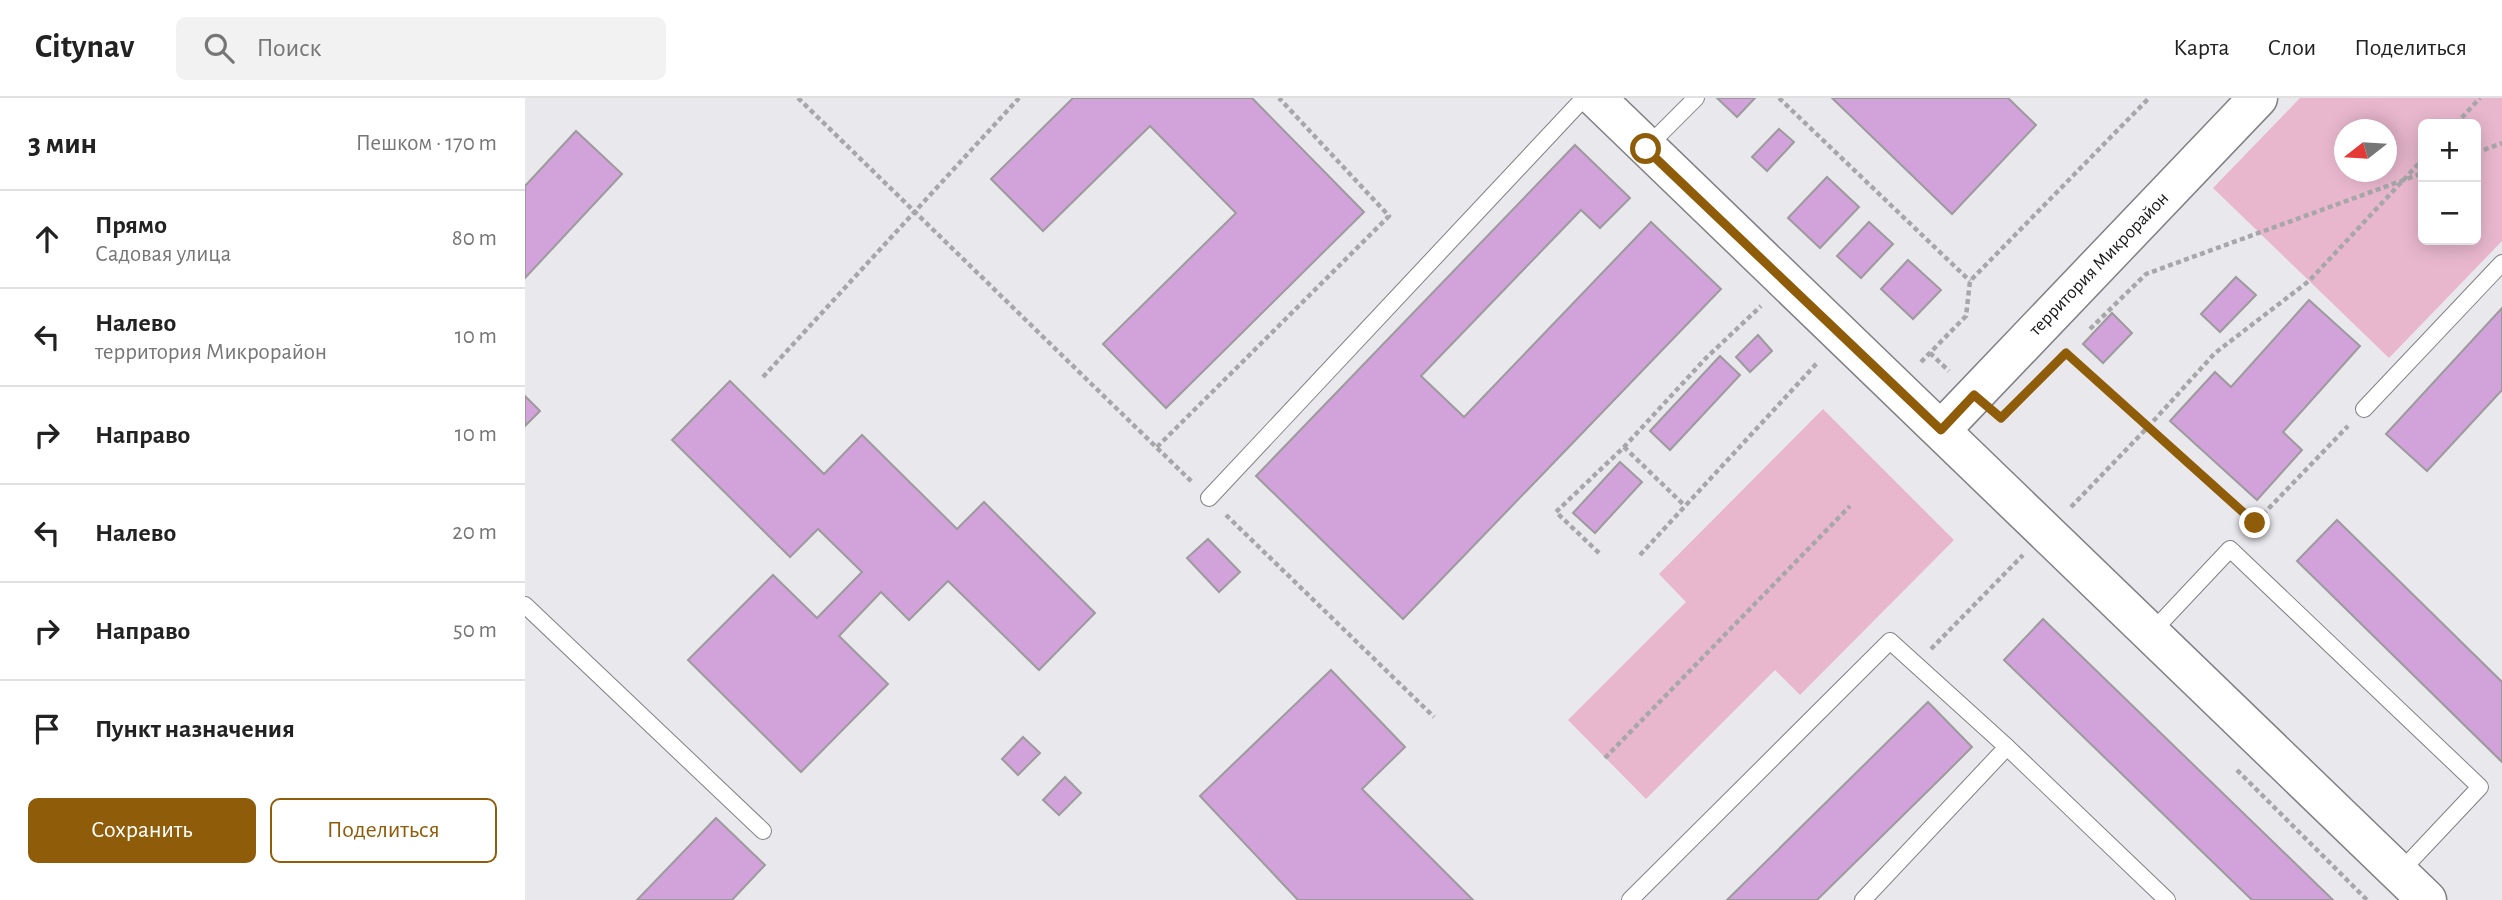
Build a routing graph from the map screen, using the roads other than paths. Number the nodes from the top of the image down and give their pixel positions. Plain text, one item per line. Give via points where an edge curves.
1 (1584, 98) edge
2 (1596, 98) edge
3 (1696, 98) edge
4 (2258, 98) edge
5 (1646, 149) junction
6 (2502, 263) edge
7 (2364, 409) road end
8 (1941, 430) junction
9 (1209, 498) road end
10 (525, 605) edge
11 (2150, 634) junction
12 (2007, 747) junction
13 (763, 831) dead end
14 (2399, 873) junction
15 (1630, 900) edge
16 (1863, 900) edge
17 (2167, 900) edge
18 (2427, 900) edge

1 - 9 lane
2 - 5 street
3 - 5 lane
4 - 8 street, территория Микрорайон
5 - 8 street
6 - 7 lane
8 - 11 street
10 - 13 lane
11 - 14 street
11 - 14 lane via 2230,549 2480,787
12 - 15 lane via 1890,641
12 - 16 lane
12 - 17 lane
14 - 18 street

